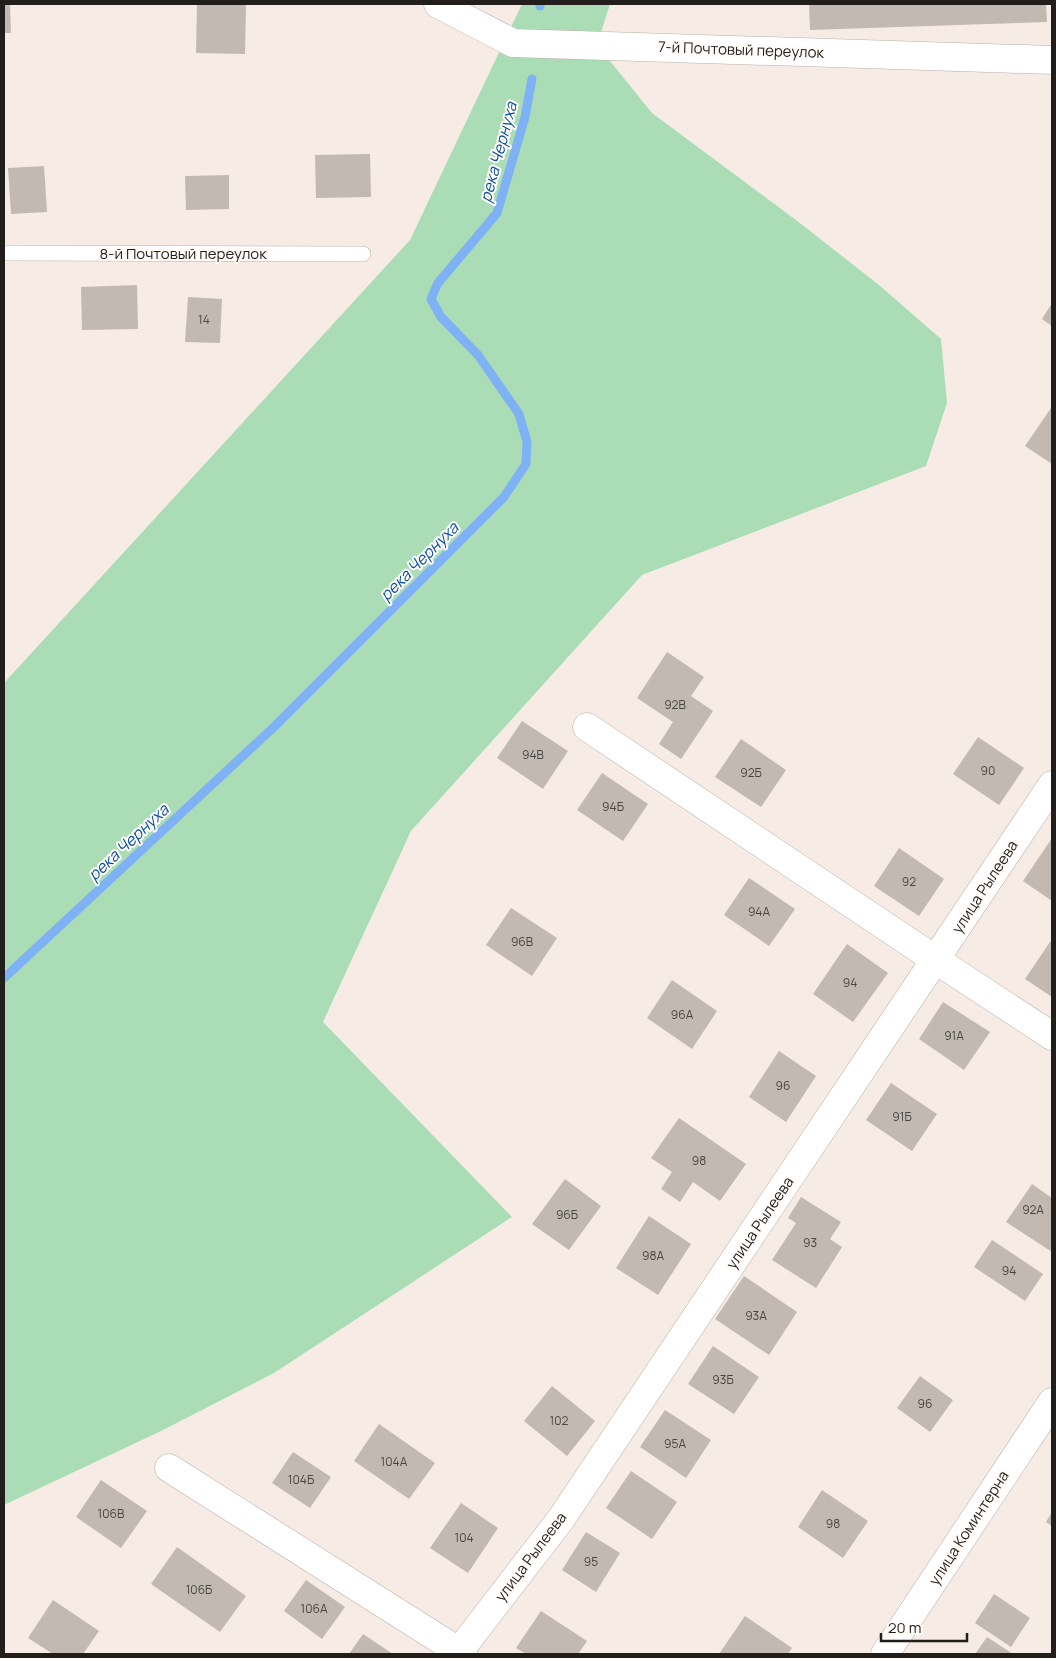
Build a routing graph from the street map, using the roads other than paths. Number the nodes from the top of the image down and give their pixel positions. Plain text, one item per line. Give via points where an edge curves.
1 (438, 4) edge
2 (1052, 60) edge
3 (4, 253) edge
4 (363, 254) dead end
5 (587, 726) dead end
6 (1052, 785) edge
7 (936, 960) junction
8 (1052, 1036) edge
9 (1052, 1402) edge
10 (170, 1468) dead end
11 (460, 1653) edge
12 (885, 1654) edge

1 - 2 street, 7-й Почтовый переулок via 513,43
3 - 4 lane, 8-й Почтовый переулок
5 - 7 street
6 - 7 street, улица Рылеева
7 - 8 street
7 - 11 street, улица Рылеева via 561,1519
9 - 12 street, улица Коминтерна
10 - 11 street

